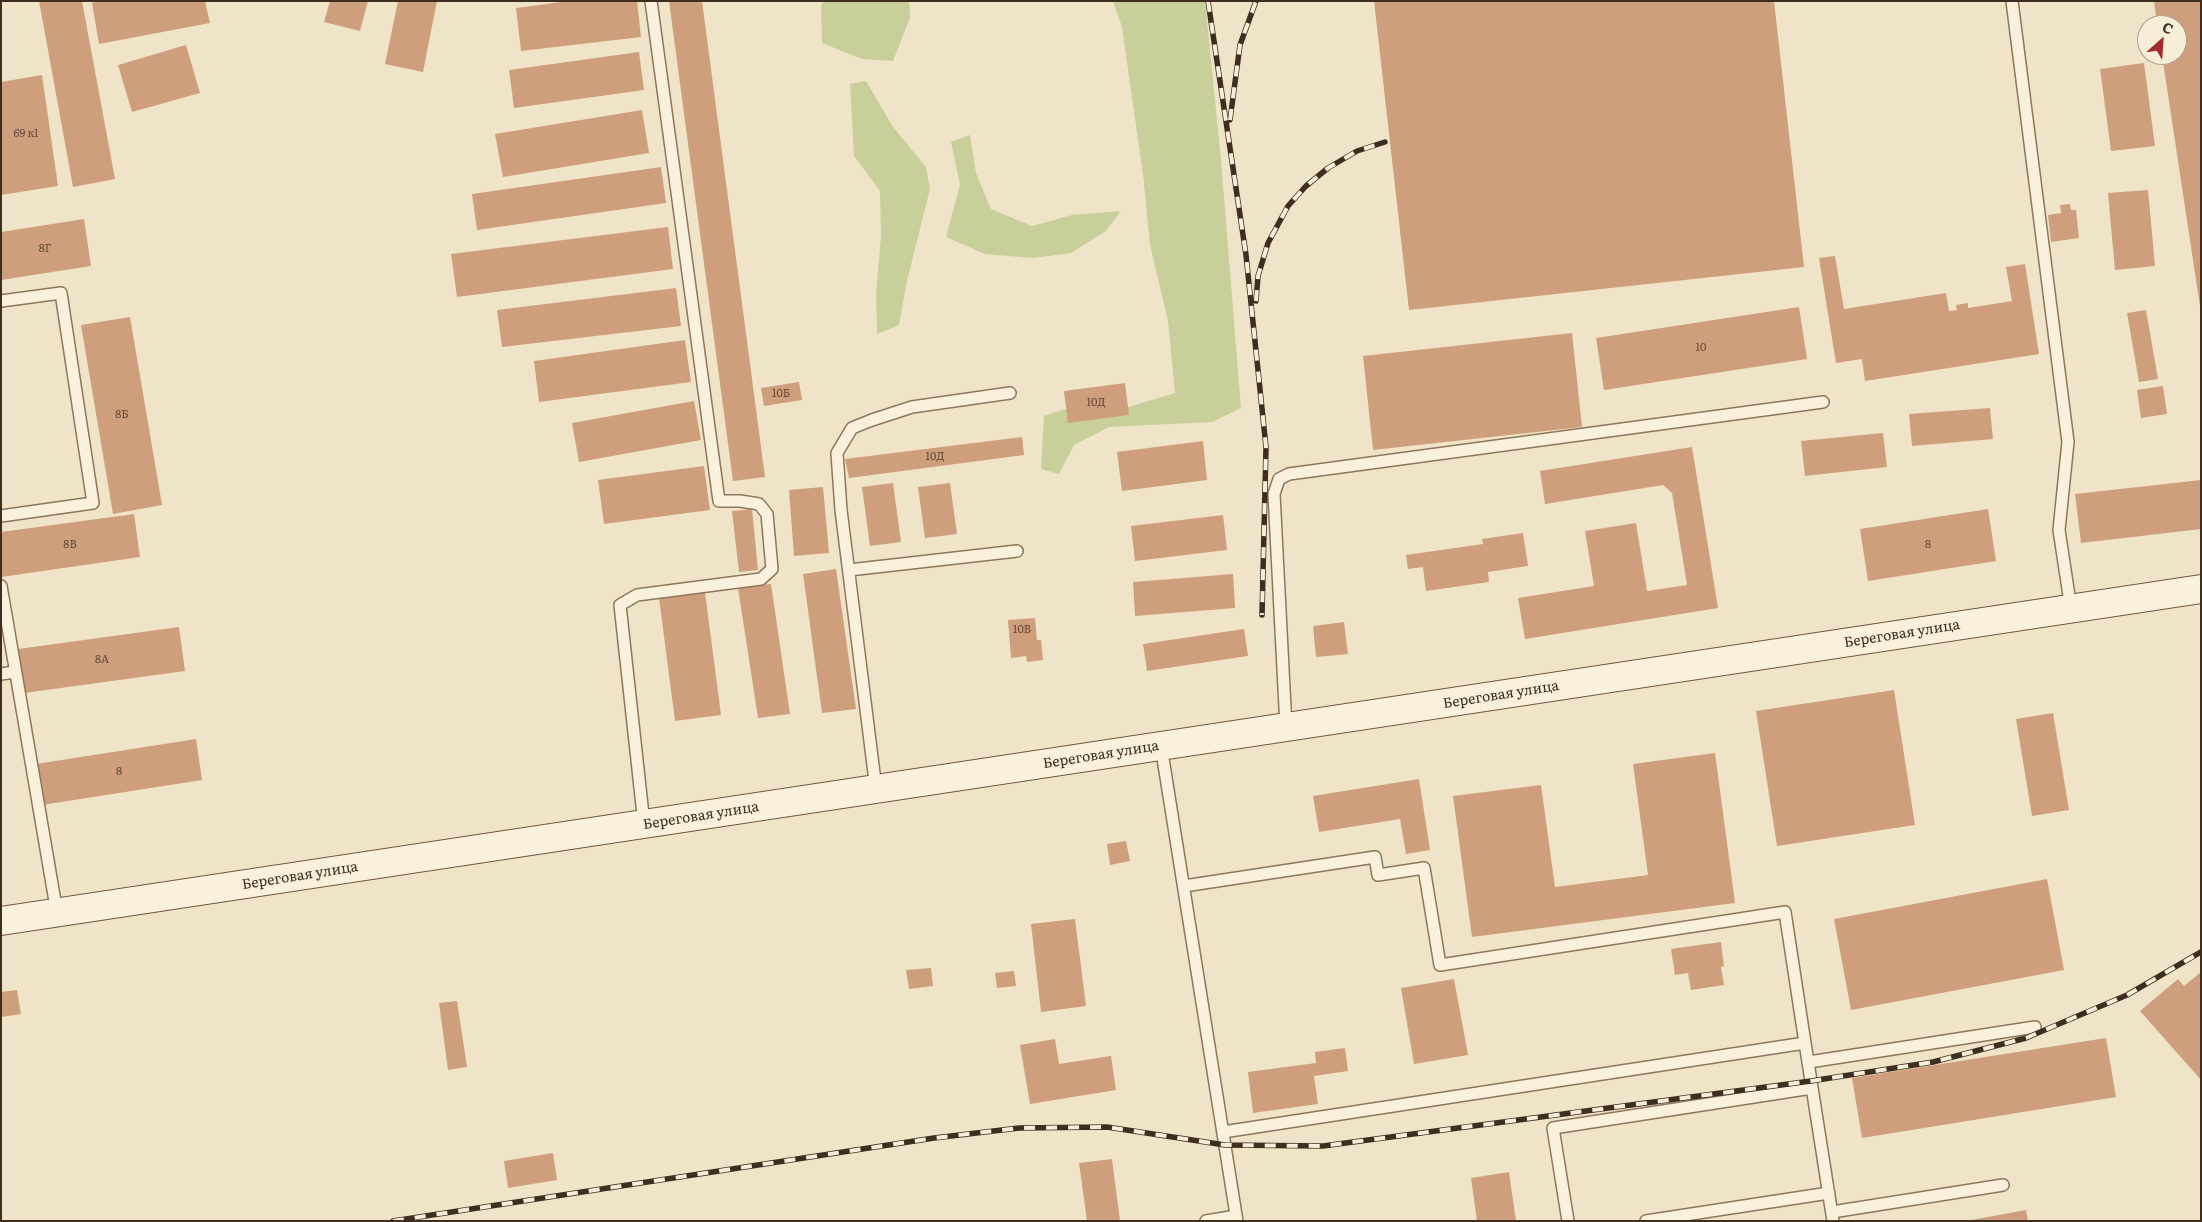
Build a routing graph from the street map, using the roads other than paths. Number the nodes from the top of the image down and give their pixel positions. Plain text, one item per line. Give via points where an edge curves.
1 (651, 1) edge
2 (2012, 1) edge
3 (1, 301) edge
4 (1010, 393) dead end
5 (1823, 402) dead end
6 (1, 516) edge
7 (1017, 551) dead end
8 (848, 570) junction
9 (1, 586) edge
10 (2201, 589) edge
11 (2071, 609) junction
12 (15, 672) junction
13 (1, 674) edge
14 (1286, 727) junction
15 (1161, 746) junction
16 (876, 789) junction
17 (644, 824) junction
18 (1184, 886) junction
19 (57, 912) junction
20 (1, 921) edge
21 (2035, 1027) dead end
22 (1805, 1043) junction
23 (1808, 1062) junction
24 (1812, 1088) junction
25 (1223, 1132) junction
26 (2003, 1185) dead end
27 (1829, 1193) junction
28 (1833, 1216) edge
29 (1237, 1218) edge
30 (1206, 1221) edge
31 (1568, 1221) edge
32 (1646, 1221) edge

1 - 17 lane via 719,501 758,504 767,514 772,569 761,579 637,596 620,605
2 - 11 lane via 2068,442 2059,530
3 - 6 lane via 62,293 93,503
4 - 8 lane via 912,407 852,428 836,453
5 - 14 lane via 1289,474 1279,479 1274,494
7 - 8 lane
8 - 16 lane
9 - 12 lane
10 - 11 street, Береговая улица
11 - 14 street, Береговая улица
12 - 13 lane
12 - 19 lane
14 - 15 street, Береговая улица
15 - 16 street, Береговая улица
15 - 18 lane
16 - 17 street, Береговая улица
17 - 19 street, Береговая улица
18 - 22 lane via 1375,857 1378,875 1424,868 1440,965 1785,912
18 - 25 lane
19 - 20 street, Береговая улица
21 - 23 lane
22 - 23 lane
22 - 25 lane
23 - 24 lane
24 - 27 lane
24 - 31 lane via 1554,1128
25 - 29 lane
26 - 28 lane
27 - 28 lane
27 - 32 lane
29 - 30 lane

